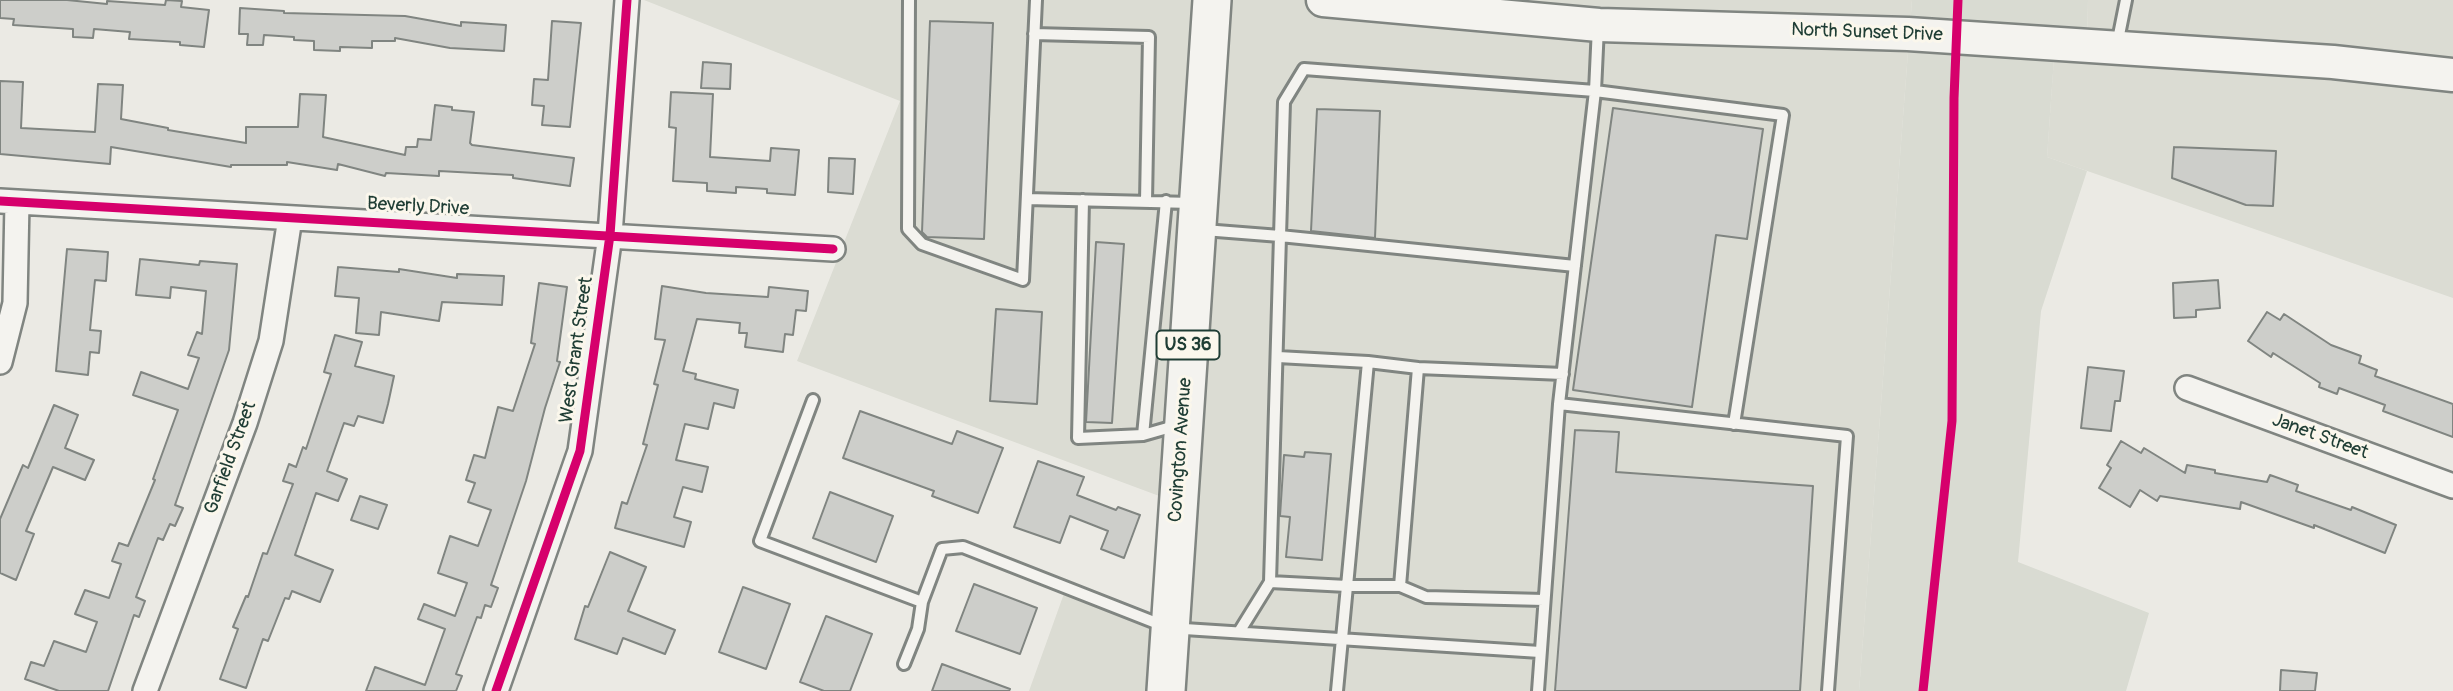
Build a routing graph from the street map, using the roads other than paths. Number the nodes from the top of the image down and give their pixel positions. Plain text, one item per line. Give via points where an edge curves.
1 (627, 0) edge
2 (909, 0) edge
3 (1036, 0) edge
4 (1212, 0) edge
5 (1323, 0) edge
6 (2126, 0) edge
7 (1452, 6) edge
8 (1599, 25) junction
9 (1034, 34) junction
10 (2102, 46) junction
11 (2453, 75) edge
12 (1595, 91) junction
13 (1027, 199) junction
14 (1083, 200) junction
15 (1146, 201) junction
16 (8, 202) edge
17 (1187, 211) junction
18 (290, 218) junction
19 (610, 236) junction
20 (1280, 236) junction
21 (833, 249) dead end
22 (1575, 266) junction
23 (1278, 357) junction
24 (0, 362) edge
25 (1368, 362) junction
26 (1418, 368) junction
27 (1563, 374) junction
28 (2187, 388) dead end
29 (813, 400) dead end
30 (1559, 404) junction
31 (1183, 423) junction
32 (1734, 424) junction
33 (1143, 435) junction
34 (2453, 486) edge
35 (1270, 582) junction
36 (1347, 586) junction
37 (1400, 586) junction
38 (1544, 600) junction
39 (922, 602) junction
40 (1170, 628) junction
41 (1239, 632) junction
42 (1342, 639) junction
43 (1540, 652) junction
44 (904, 664) dead end
45 (145, 691) edge
46 (496, 691) edge
47 (1166, 691) edge
48 (1337, 691) edge
49 (1538, 691) edge
50 (1828, 691) edge

1 - 19 street, West Grant Street
2 - 13 lane via 908,229 922,244 1023,280
3 - 9 lane
4 - 17 main road, Covington Avenue / US 36
5 - 7 main road, North Sunset Drive
6 - 10 lane
7 - 8 main road, North Sunset Drive
8 - 10 main road, North Sunset Drive via 1908,34
8 - 12 lane
9 - 13 lane
9 - 15 lane via 1149,37
10 - 11 main road, North Sunset Drive
12 - 20 lane via 1304,69 1284,102
12 - 22 lane
12 - 32 lane via 1783,114
13 - 14 lane
14 - 15 lane
14 - 33 lane via 1078,438
15 - 17 lane
16 - 18 street, Beverly Drive
16 - 24 street via 15,303
17 - 20 lane
17 - 31 main road, Covington Avenue / US 36
17 - 33 lane
18 - 19 street, Beverly Drive
18 - 45 street, Garfield Street via 271,341 245,424
19 - 21 street, Beverly Drive
19 - 46 street, West Grant Street via 580,451
20 - 22 lane
20 - 23 lane
22 - 27 lane
23 - 25 lane
23 - 35 lane
25 - 26 lane
25 - 36 lane
26 - 27 lane
26 - 37 lane
27 - 30 lane
28 - 34 street, Janet Street
29 - 39 lane via 761,541
30 - 32 lane
30 - 38 lane
31 - 33 lane
31 - 40 main road, Covington Avenue / US 36
32 - 50 lane via 1847,436
35 - 36 lane
35 - 41 lane
36 - 37 lane
36 - 42 lane
37 - 38 lane via 1426,597
38 - 43 lane
39 - 40 lane via 942,549 963,547
39 - 44 lane via 918,629
40 - 41 lane
40 - 47 main road, Covington Avenue / US 36
41 - 42 lane
42 - 43 lane
42 - 48 lane
43 - 49 lane

